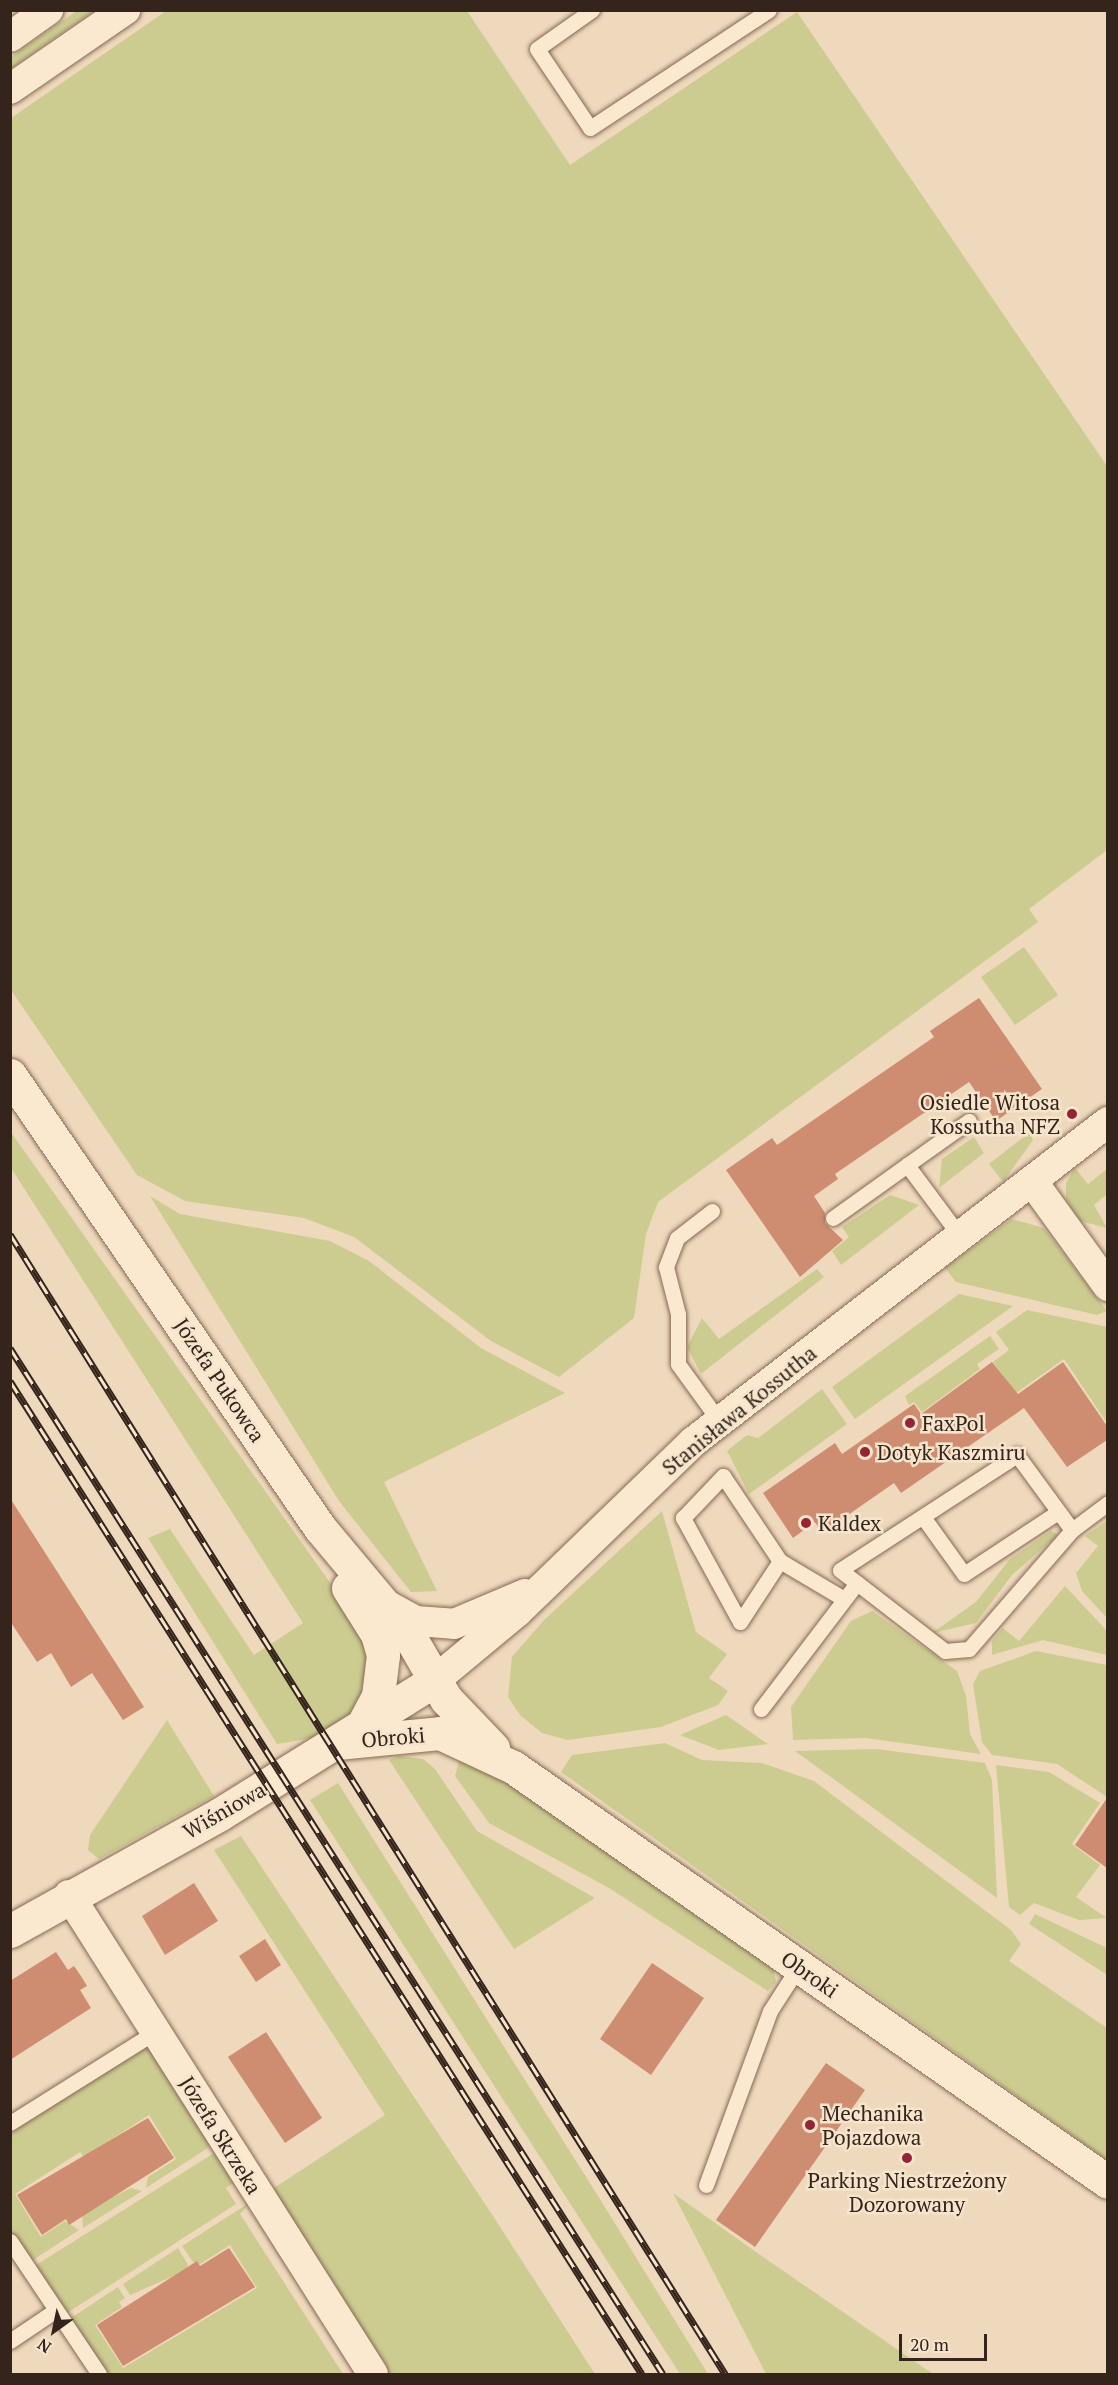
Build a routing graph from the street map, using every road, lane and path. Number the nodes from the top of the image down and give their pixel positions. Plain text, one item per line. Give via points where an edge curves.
1 (48, 10) edge
2 (125, 10) edge
3 (592, 10) edge
4 (769, 10) edge
5 (10, 37) edge
6 (10, 89) edge
7 (10, 1075) edge
8 (969, 1121) dead end
9 (1107, 1122) edge
10 (907, 1165) junction
11 (1032, 1180) junction
12 (712, 1211) dead end
13 (833, 1218) dead end
14 (960, 1236) junction
15 (1099, 1255) edge
16 (1107, 1286) edge
17 (720, 1422) junction
18 (1107, 1503) edge
19 (1058, 1512) junction
20 (923, 1517) junction
21 (320, 1528) junction
22 (1072, 1530) junction
23 (780, 1561) junction
24 (856, 1582) junction
25 (539, 1590) junction
26 (844, 1599) junction
27 (382, 1602) junction
28 (434, 1681) junction
29 (761, 1709) dead end
30 (349, 1735) junction
31 (513, 1767) junction
32 (69, 1895) junction
33 (10, 1931) edge
34 (799, 1966) junction
35 (155, 2032) junction
36 (10, 2123) edge
37 (1107, 2182) edge
38 (706, 2185) dead end
39 (10, 2241) edge
40 (56, 2310) junction
41 (10, 2341) edge
42 (99, 2374) edge
43 (373, 2374) edge

1 - 5 street
2 - 6 street
3 - 4 lane via 537,49 590,128
7 - 21 street, Józefa Pukowca
8 - 10 lane
9 - 11 street, Stanisława Kossutha
10 - 13 lane
10 - 14 lane
11 - 14 street, Stanisława Kossutha
11 - 15 street
12 - 17 lane via 677,1238 666,1267 678,1314 678,1364
14 - 17 street, Stanisława Kossutha
15 - 16 street
17 - 25 street, Stanisława Kossutha
18 - 22 lane
19 - 20 lane via 1017,1455
19 - 20 lane via 964,1574
19 - 22 lane
20 - 24 lane via 840,1570
21 - 27 street, Józefa Pukowca
21 - 30 street via 383,1655 378,1696
22 - 24 lane via 969,1649 945,1651
23 - 23 lane via 723,1476 683,1518 740,1622
23 - 26 lane
24 - 26 lane
25 - 27 street via 454,1624 415,1621
25 - 28 street, Stanisława Kossutha
26 - 29 lane
27 - 28 street, Józefa Pukowca via 407,1632
28 - 30 street, Wiśniowa
28 - 31 street, Obroki
30 - 31 street, Obroki via 440,1733
30 - 32 street, Wiśniowa
31 - 34 street, Obroki
32 - 33 street, Wiśniowa
32 - 35 street, Józefa Skrzeka
34 - 37 street, Obroki
34 - 38 lane via 770,2011
35 - 36 lane
35 - 43 street, Józefa Skrzeka
39 - 40 lane
40 - 41 lane
40 - 42 lane

